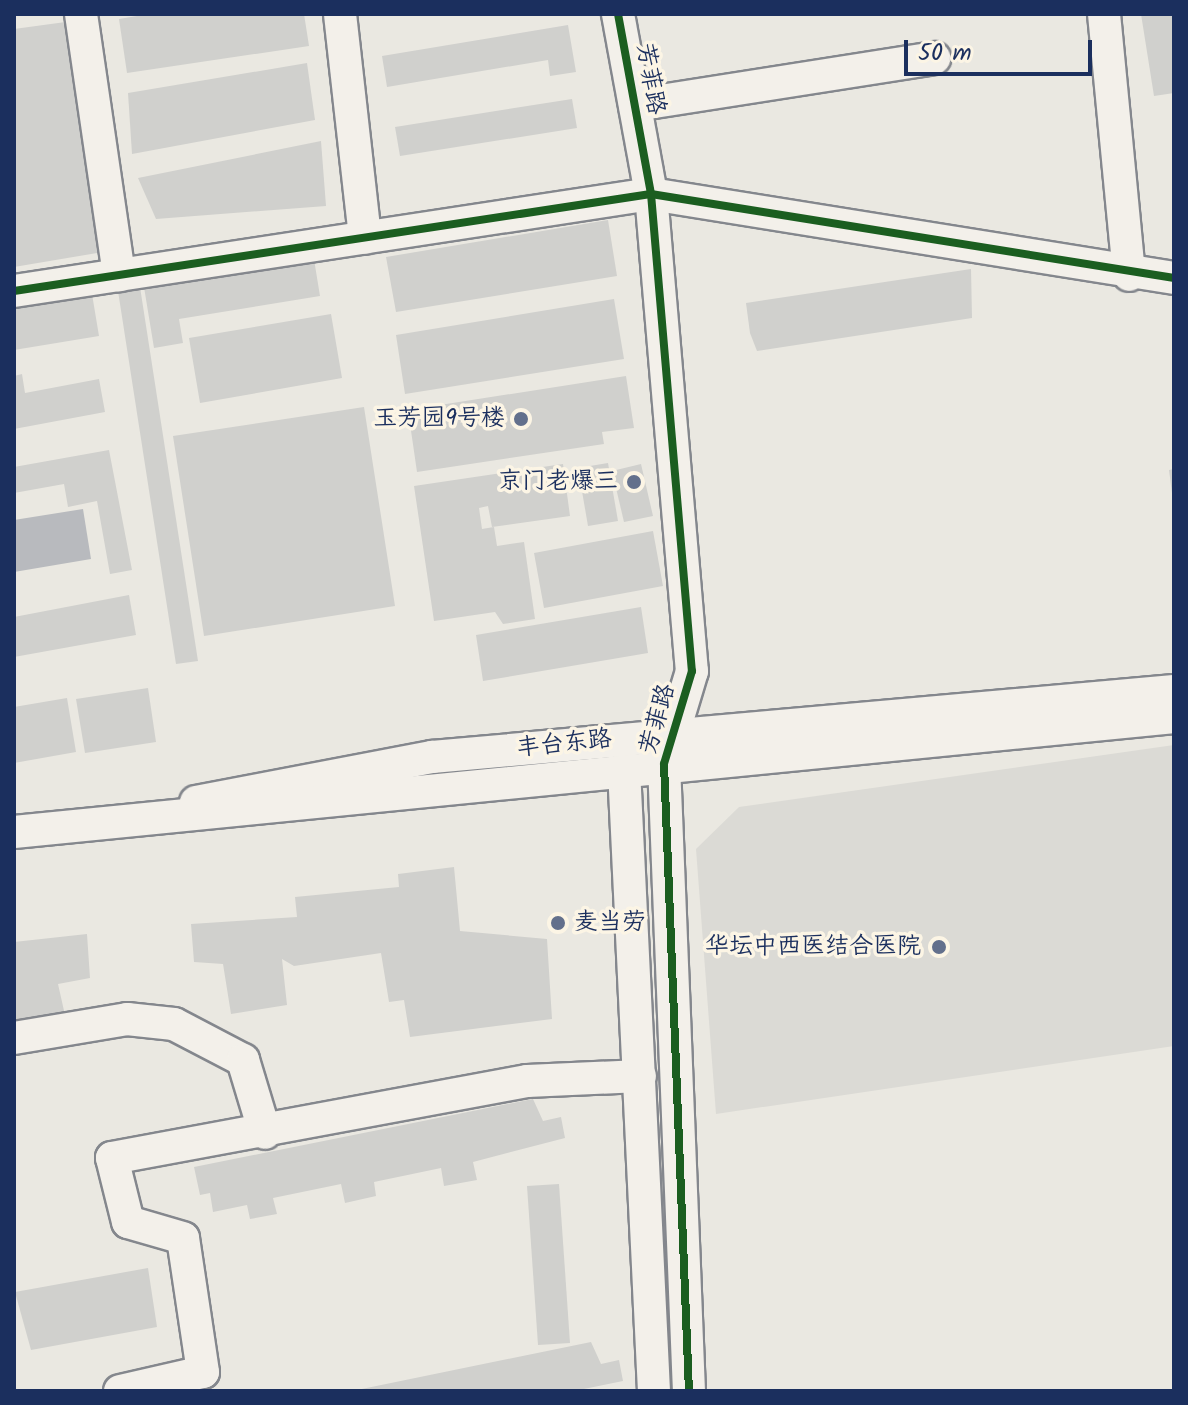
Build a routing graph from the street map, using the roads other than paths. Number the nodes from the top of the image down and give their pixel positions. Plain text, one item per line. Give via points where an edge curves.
1 (81, 14) edge
2 (340, 14) edge
3 (618, 14) edge
4 (1104, 14) edge
5 (934, 58) dead end
6 (635, 105) junction
7 (651, 194) junction
8 (365, 238) junction
9 (119, 275) junction
10 (1129, 275) junction
11 (1174, 278) edge
12 (14, 291) edge
13 (1174, 691) edge
14 (1174, 717) edge
15 (677, 733) junction
16 (664, 764) junction
17 (624, 769) junction
18 (151, 816) junction
19 (14, 832) edge
20 (14, 1038) edge
21 (640, 1076) junction
22 (265, 1133) junction
23 (120, 1391) edge
24 (654, 1391) edge
25 (689, 1391) edge

1 - 9 street
2 - 8 street
3 - 6 street, 芳菲路
4 - 10 street
5 - 6 street
6 - 7 street, 芳菲路
7 - 8 street
7 - 10 street
7 - 15 street, 芳菲路 via 692,671
8 - 9 street
9 - 12 street
10 - 11 street
13 - 15 street, 丰台东路
14 - 16 street, 丰台东路
15 - 16 street, 芳菲路
15 - 17 street, 芳菲路
15 - 18 street, 丰台东路 via 337,771
16 - 17 street, 丰台东路
16 - 25 street, 芳菲路
17 - 18 street, 丰台东路
17 - 21 street, 芳菲路
18 - 19 street, 丰台东路
20 - 22 street via 127,1019 174,1024 243,1060
21 - 22 street via 527,1081
21 - 24 street, 芳菲路
22 - 23 street via 112,1158 128,1222 183,1238 203,1372

